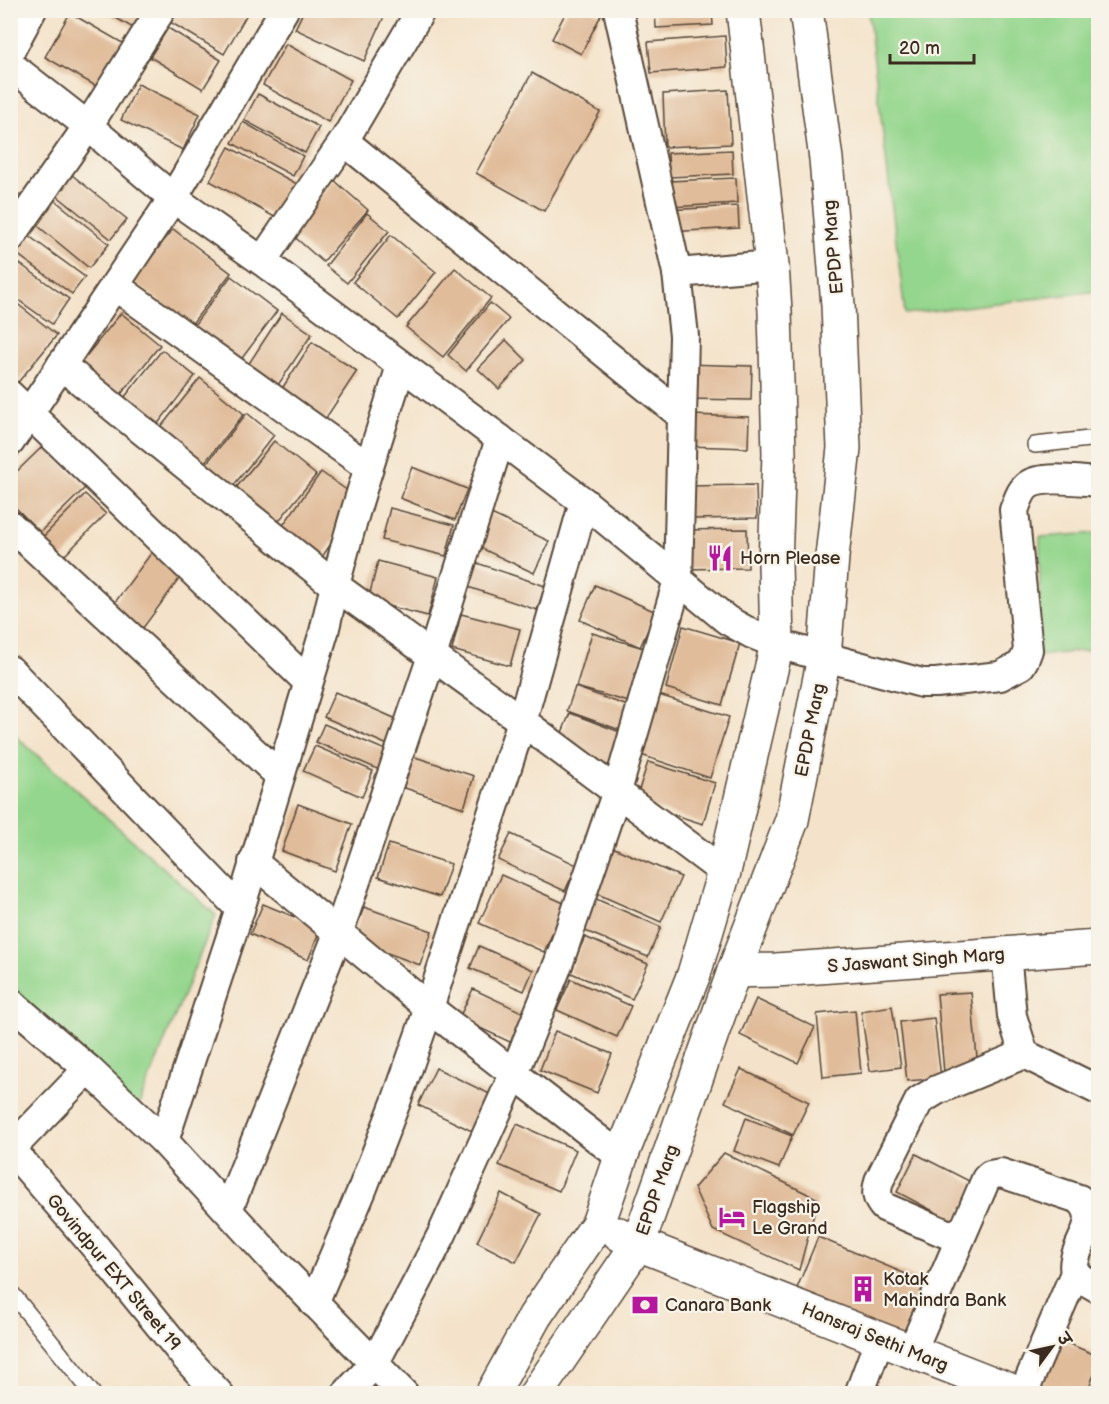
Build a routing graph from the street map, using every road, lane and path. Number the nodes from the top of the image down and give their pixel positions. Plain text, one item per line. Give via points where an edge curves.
1 (32, 10) edge
2 (161, 10) edge
3 (284, 10) edge
4 (422, 10) edge
5 (618, 10) edge
6 (743, 10) edge
7 (806, 10) edge
8 (10, 51) edge
9 (10, 65) edge
10 (88, 126) junction
11 (344, 141) junction
12 (173, 198) junction
13 (10, 238) edge
14 (262, 261) junction
15 (772, 265) junction
16 (677, 273) junction
17 (115, 286) junction
18 (61, 365) junction
19 (401, 366) junction
20 (20, 404) edge
21 (681, 415) junction
22 (1098, 438) edge
23 (500, 439) junction
24 (10, 442) edge
25 (1035, 445) dead end
26 (368, 467) junction
27 (1098, 482) edge
28 (584, 502) junction
29 (10, 525) edge
30 (678, 580) junction
31 (334, 585) junction
32 (777, 644) junction
33 (432, 656) junction
34 (824, 657) junction
35 (10, 670) edge
36 (309, 682) junction
37 (522, 721) junction
38 (279, 776) junction
39 (617, 791) junction
40 (253, 862) junction
41 (724, 872) junction
42 (240, 909) junction
43 (338, 934) junction
44 (1098, 947) edge
45 (1006, 953) junction
46 (734, 971) junction
47 (429, 1008) junction
48 (13, 1010) edge
49 (1024, 1054) junction
50 (87, 1069) junction
51 (514, 1074) junction
52 (1098, 1090) edge
53 (164, 1141) junction
54 (11, 1150) edge
55 (621, 1156) junction
56 (228, 1210) junction
57 (598, 1224) junction
58 (962, 1230) junction
59 (638, 1244) junction
60 (1087, 1280) edge
61 (10, 1291) edge
62 (314, 1303) junction
63 (880, 1338) junction
64 (912, 1351) junction
65 (374, 1364) junction
66 (93, 1394) edge
67 (219, 1394) edge
68 (346, 1394) edge
69 (404, 1394) edge
70 (492, 1394) edge
71 (536, 1394) edge
72 (859, 1394) edge
73 (1021, 1394) edge

1 - 8 street
2 - 10 street
3 - 12 street
4 - 11 street
5 - 16 street
6 - 15 main road
7 - 34 main road, EPDP Marg via 827,170 844,448
9 - 10 street
10 - 12 street
10 - 13 street
11 - 14 street
11 - 21 street
12 - 14 street
12 - 17 street
14 - 19 street
15 - 16 street
15 - 32 main road via 779,454
16 - 21 street via 684,336
17 - 18 street
17 - 26 street
18 - 20 street
18 - 31 street
19 - 23 street
19 - 26 street
20 - 24 street
20 - 36 street
21 - 30 street
22 - 25 lane
23 - 28 street
23 - 33 street
26 - 31 street
27 - 34 street via 1044,480 1029,485 1020,495 1014,510 1028,650 1015,669 1000,676 922,683
28 - 30 street
28 - 37 street
29 - 38 street
30 - 32 street via 728,620
30 - 39 street
31 - 33 street
31 - 36 street
32 - 34 street
32 - 41 main road
33 - 37 street
33 - 43 street
34 - 46 main road, EPDP Marg via 792,820
35 - 42 street
36 - 38 street
37 - 39 street
37 - 47 street
38 - 40 street
39 - 41 street
39 - 51 street via 559,962
40 - 42 street
40 - 43 street
41 - 55 main road via 694,974
42 - 53 street
43 - 47 street
43 - 56 street
44 - 45 main road, S Jaswant Singh Marg
45 - 46 main road, S Jaswant Singh Marg
45 - 49 street via 1012,1016
46 - 59 main road, EPDP Marg
47 - 51 street
47 - 62 street via 375,1157
48 - 50 street
49 - 52 street
49 - 58 street via 919,1101 879,1181 878,1201 884,1207 947,1234
50 - 53 street
50 - 54 street
51 - 55 street
51 - 65 street via 442,1234
53 - 56 street
54 - 67 street, Govindpur EXT Street 19
55 - 57 main road
56 - 62 street
57 - 59 main road, Hansraj Sethi Marg
57 - 70 main road via 535,1316
58 - 60 street via 986,1179 996,1173 1079,1199 1087,1205 1090,1216 1075,1263
58 - 64 street
59 - 63 main road, Hansraj Sethi Marg
59 - 71 main road, EPDP Marg
60 - 73 street
61 - 66 lane
62 - 65 street
63 - 64 main road, Hansraj Sethi Marg
63 - 72 street
64 - 73 main road, Hansraj Sethi Marg
65 - 68 street
65 - 69 street

